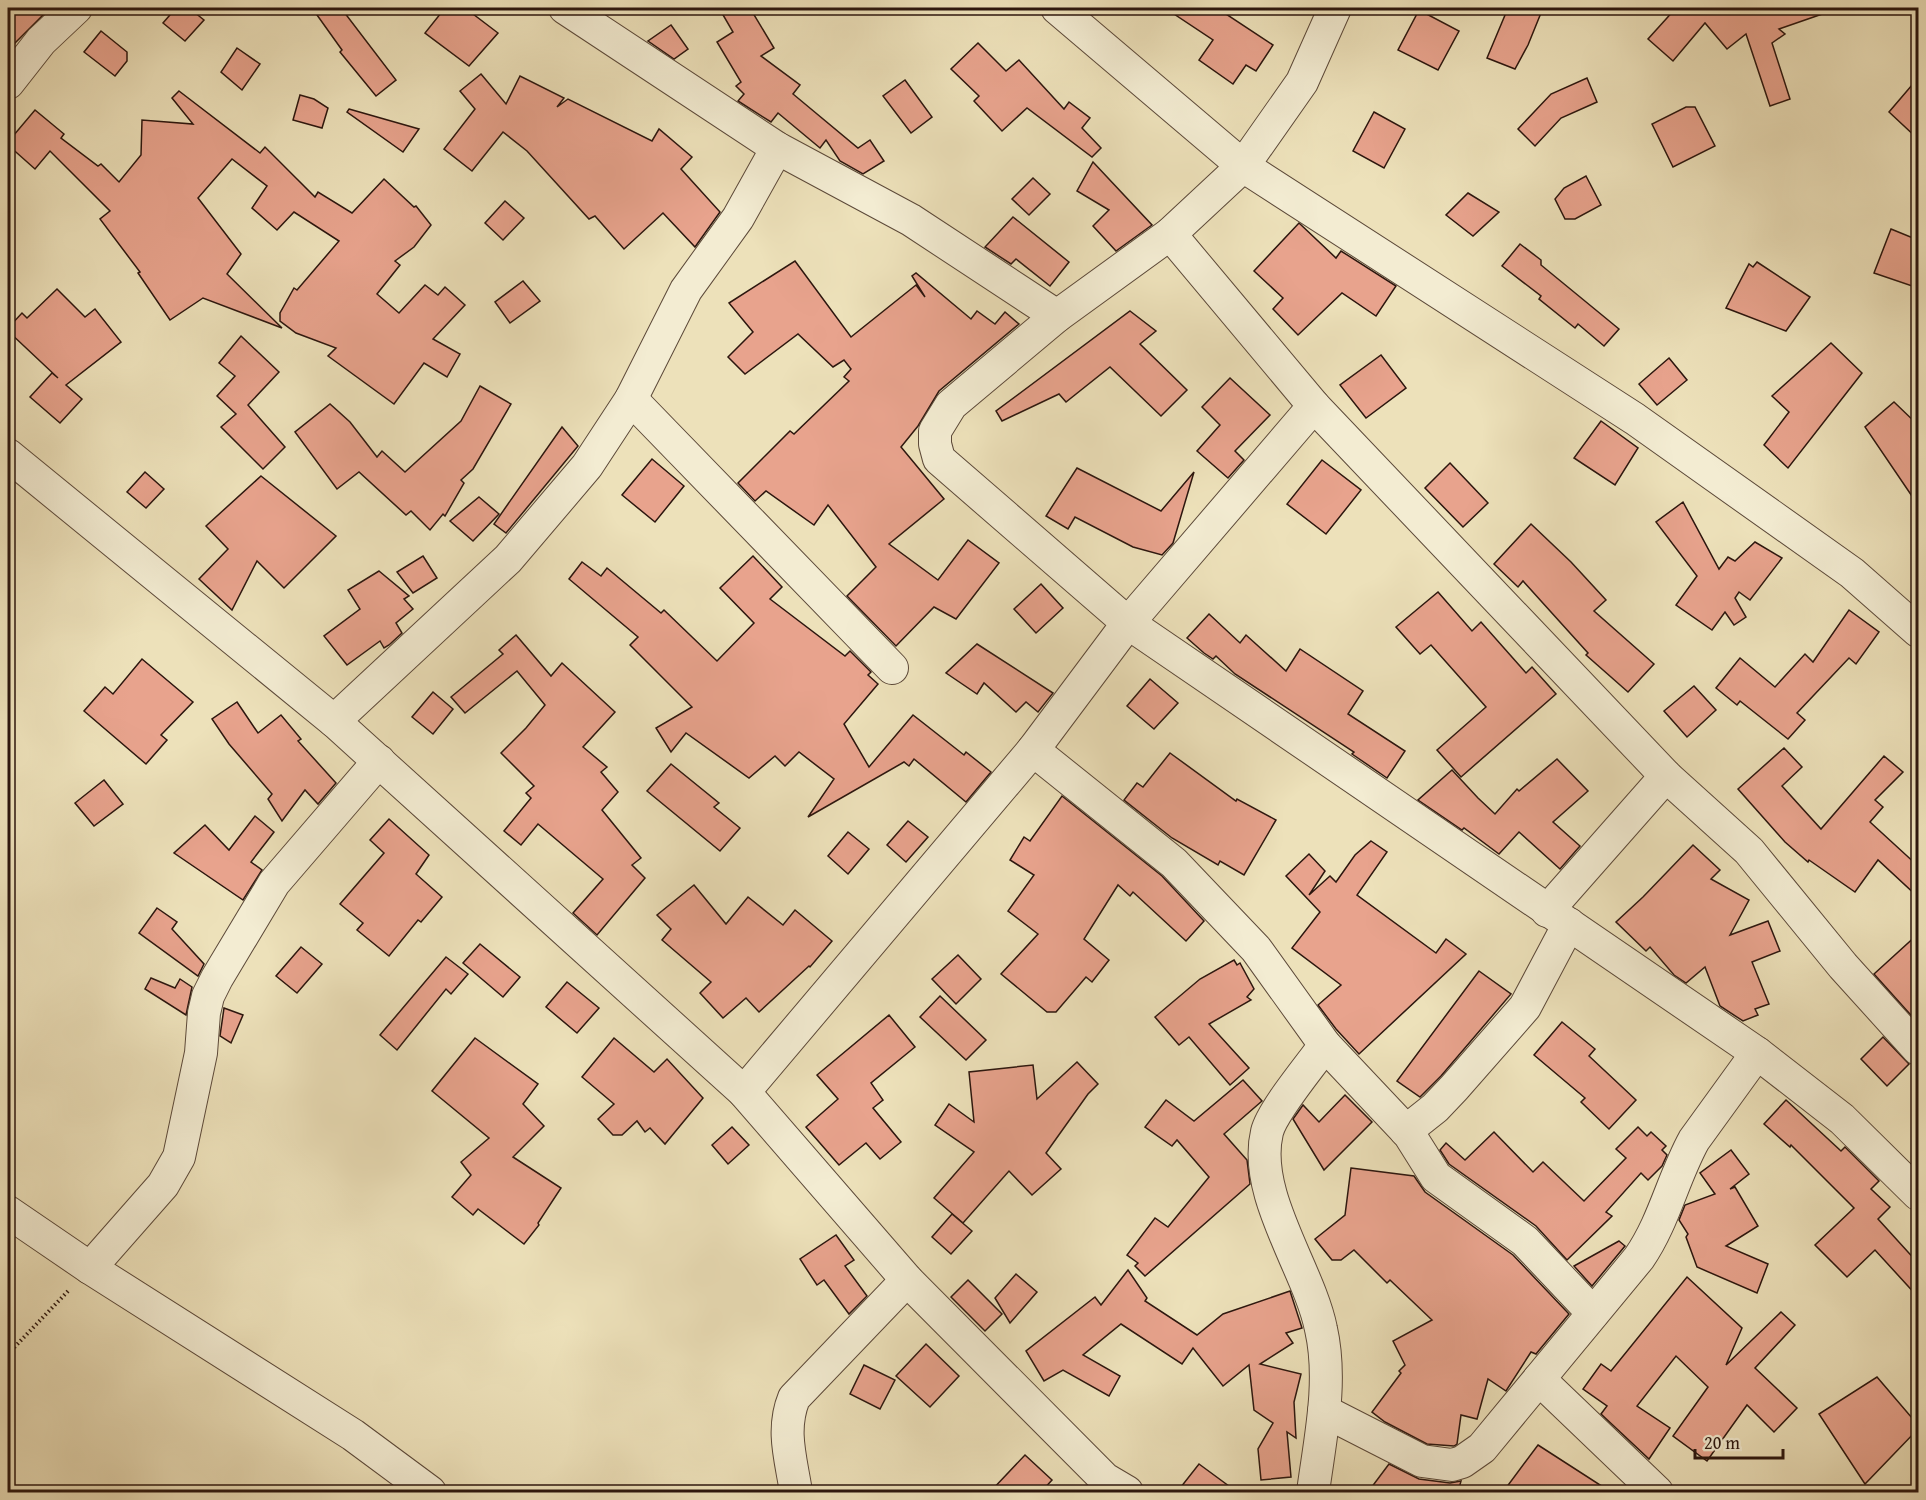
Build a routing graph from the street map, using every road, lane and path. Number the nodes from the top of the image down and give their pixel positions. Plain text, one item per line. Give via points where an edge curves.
1 (76, 8) edge
2 (566, 8) edge
3 (1057, 8) edge
4 (1335, 8) edge
5 (8, 83) edge
6 (777, 148) junction
7 (1243, 166) junction
8 (1170, 234) junction
9 (1057, 316) junction
10 (630, 399) junction
11 (1314, 406) junction
12 (8, 455) edge
13 (1128, 623) junction
14 (1918, 631) edge
15 (892, 669) dead end
16 (334, 721) junction
17 (1034, 750) junction
18 (379, 761) junction
19 (1666, 776) junction
20 (1558, 917) junction
21 (1325, 1045) junction
22 (1918, 1049) edge
23 (1757, 1053) junction
24 (744, 1092) junction
25 (1406, 1131) junction
26 (1918, 1194) edge
27 (8, 1212) edge
28 (90, 1268) junction
29 (907, 1280) junction
30 (1593, 1313) junction
31 (8, 1354) edge
32 (1539, 1379) junction
33 (1324, 1411) junction
34 (430, 1492) edge
35 (796, 1492) edge
36 (1127, 1492) edge
37 (1313, 1492) edge
38 (1657, 1492) edge

1 - 5 street via 41,41
2 - 6 street
3 - 7 street
4 - 7 street via 1302,82
6 - 9 street via 911,220
6 - 10 street via 738,218 686,290
7 - 8 street
7 - 14 street via 1635,418 1852,573
8 - 9 street
8 - 11 street
9 - 13 street via 951,405 935,430 935,444 939,459
10 - 15 street
10 - 16 street via 587,466 508,559
11 - 13 street
11 - 19 street
12 - 16 street
13 - 17 street
13 - 20 street
16 - 18 street
17 - 21 street via 1174,863 1256,949
17 - 24 street
18 - 24 street
18 - 28 street via 274,883 217,978 204,1013 201,1053 179,1157 163,1185
19 - 20 street
19 - 22 street via 1749,851 1843,966
20 - 23 street
20 - 25 street via 1525,1007 1436,1108
21 - 25 street
21 - 33 street via 1276,1113 1267,1131 1265,1156 1273,1202 1321,1328 1325,1355
23 - 26 street via 1842,1119
23 - 30 street via 1690,1148 1649,1243
24 - 29 street
25 - 30 street via 1441,1182 1525,1241
27 - 28 street
28 - 31 path
28 - 34 street via 353,1435
29 - 35 street via 794,1398 786,1431
29 - 36 street via 1105,1479
30 - 32 street
32 - 33 street via 1482,1448 1452,1465 1422,1461
32 - 38 street
33 - 37 street

